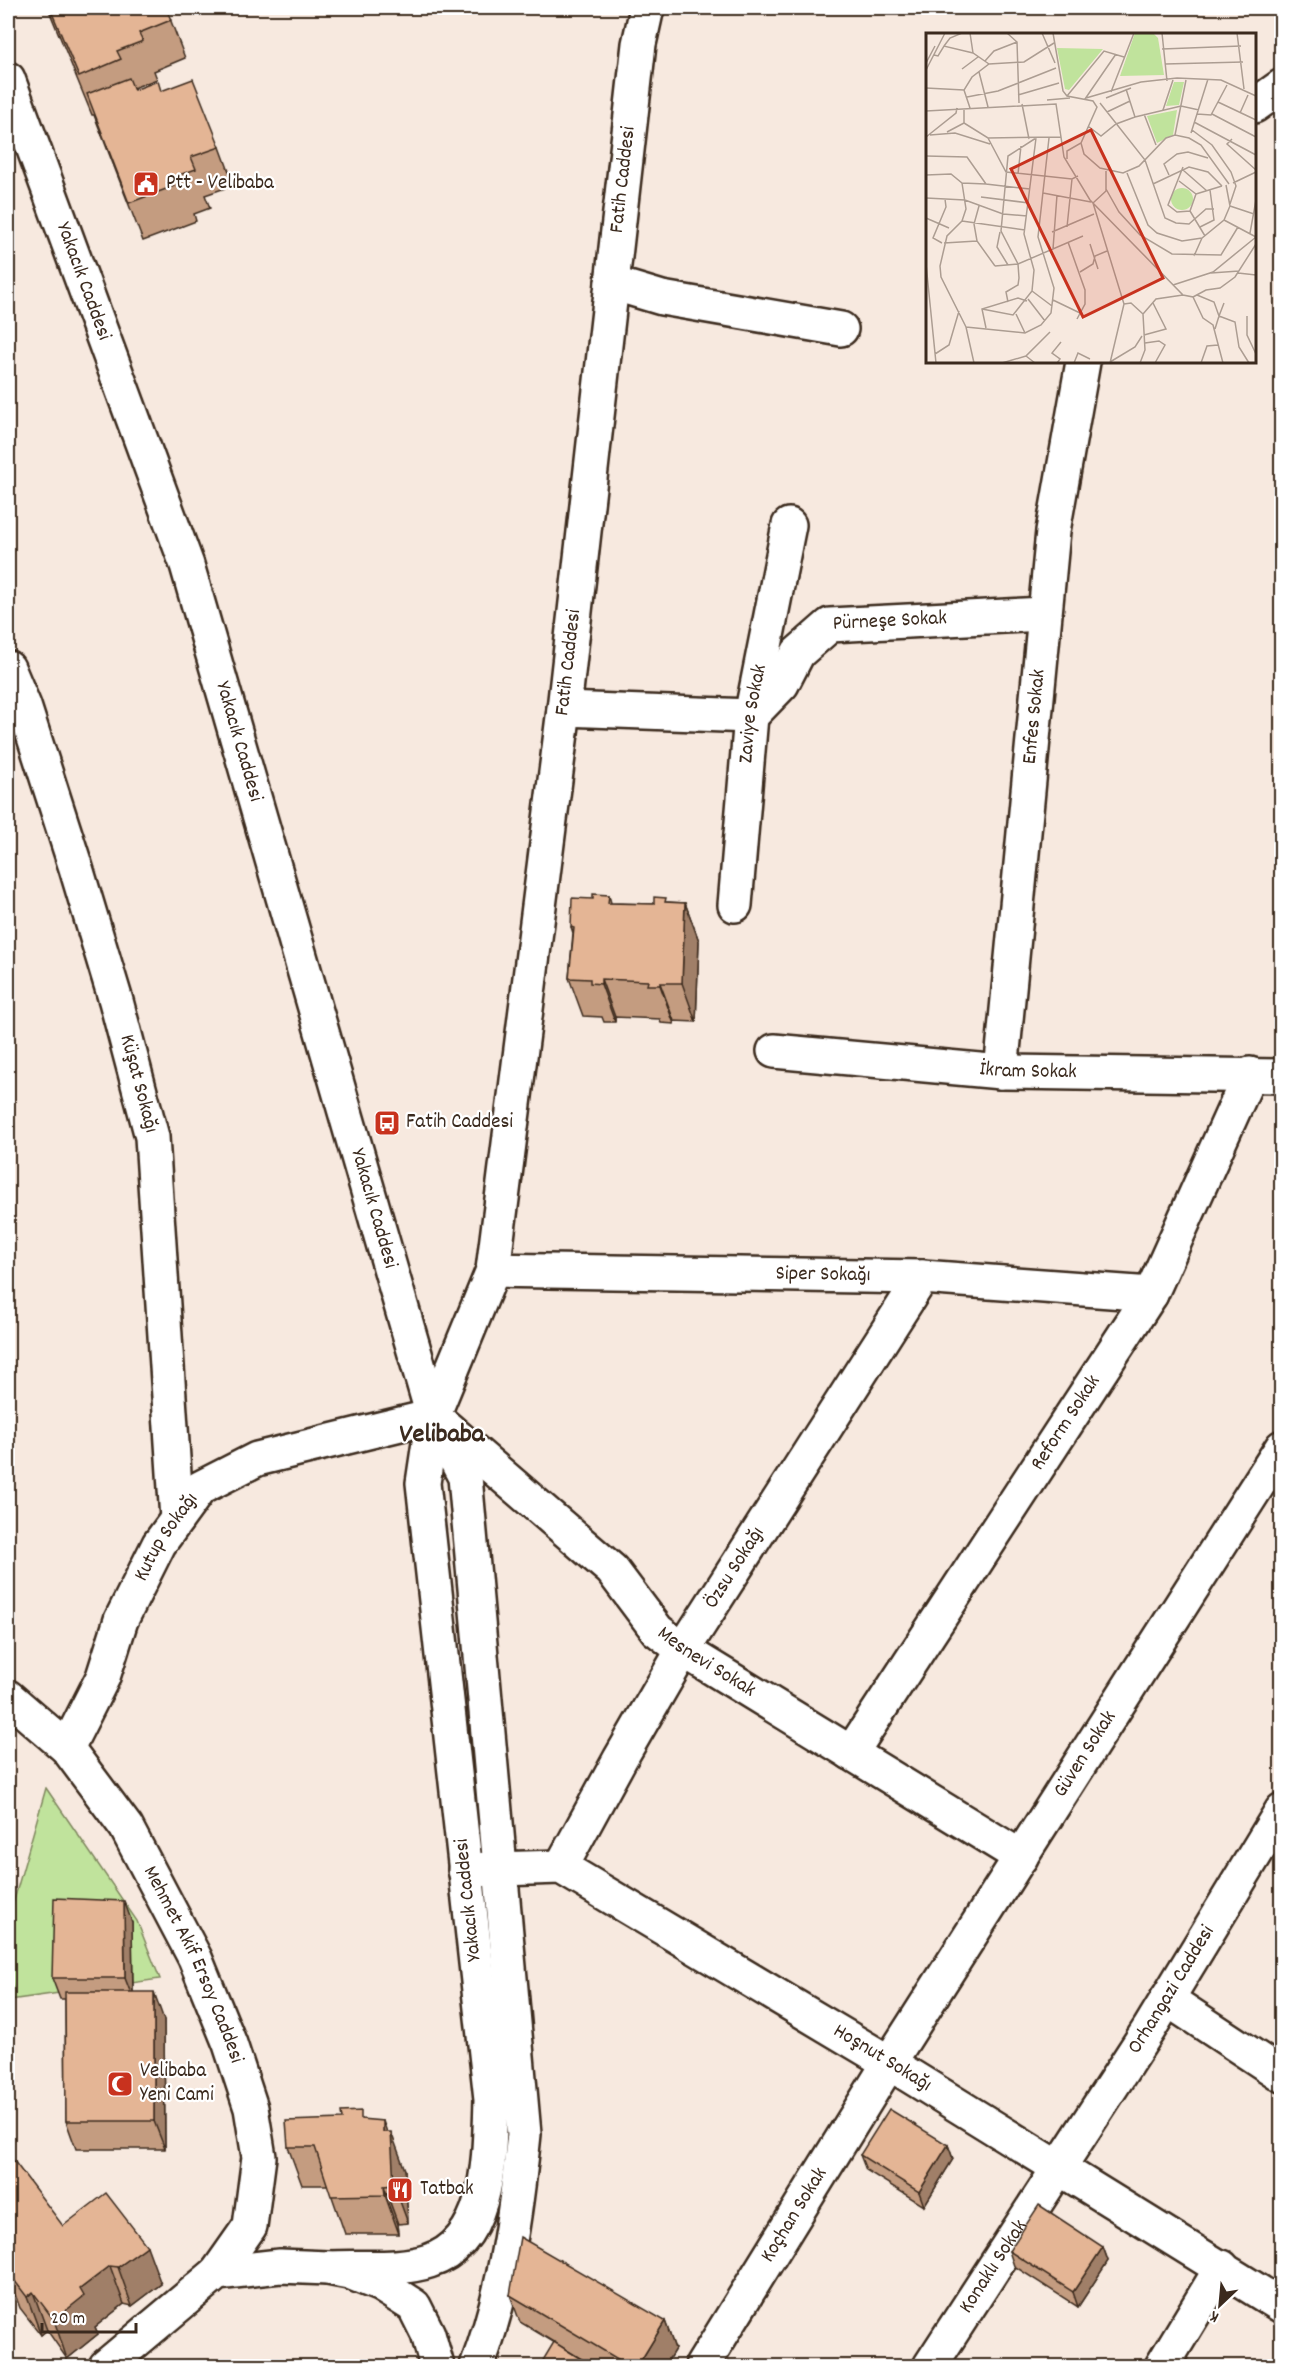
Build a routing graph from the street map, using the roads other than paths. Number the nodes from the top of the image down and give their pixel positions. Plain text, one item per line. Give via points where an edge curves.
1 (647, 8) edge
2 (8, 79) edge
3 (1281, 86) edge
4 (1256, 105) edge
5 (612, 283) junction
6 (841, 329) dead end
7 (1083, 363) edge
8 (789, 525) dead end
9 (1044, 614) junction
10 (8, 668) edge
11 (564, 709) junction
12 (751, 716) junction
13 (735, 905) dead end
14 (774, 1052) dead end
15 (1001, 1072) junction
16 (1266, 1075) edge
17 (493, 1270) junction
18 (922, 1277) junction
19 (1151, 1294) junction
20 (433, 1416) junction
21 (1281, 1447) edge
22 (177, 1519) junction
23 (683, 1650) junction
24 (8, 1697) edge
25 (67, 1748) junction
26 (851, 1753) junction
27 (1279, 1818) edge
28 (1020, 1857) junction
29 (561, 1867) junction
30 (501, 1868) junction
31 (465, 1870) junction
32 (1167, 1999) junction
33 (889, 2063) junction
34 (1281, 2075) edge
35 (1059, 2169) junction
36 (1222, 2267) junction
37 (328, 2268) junction
38 (217, 2273) junction
39 (1281, 2306) edge
40 (106, 2367) edge
41 (437, 2367) edge
42 (477, 2367) edge
43 (702, 2367) edge
44 (930, 2367) edge
45 (1162, 2367) edge

1 - 5 street, Fatih Caddesi via 639,44
2 - 20 street, Yakacık Caddesi via 187,565
3 - 4 street
5 - 6 street via 662,298
5 - 11 street, Fatih Caddesi
7 - 9 street, Enfes Sokak via 1053,531
8 - 12 street, Zaviye Sokak
9 - 12 street, Pürneşe Sokak via 830,625 798,653 782,684
9 - 15 street, Enfes Sokak
10 - 22 street, Küşat Sokağı via 76,868 152,1137
11 - 12 street
11 - 17 street, Fatih Caddesi
12 - 13 street, Zaviye Sokak
14 - 15 street, İkram Sokak
15 - 16 street, İkram Sokak
16 - 19 street, Reform Sokak
17 - 18 street, Siper Sokağı
17 - 20 street, Fatih Caddesi
18 - 19 street, Siper Sokağı
18 - 23 street, Özsu Sokağı
19 - 26 street, Reform Sokak
20 - 22 street, Kutup Sokağı via 256,1459 200,1488
20 - 23 street, Mesnevi Sokak via 612,1570 657,1630
20 - 30 street, Yakacık Caddesi via 465,1477
20 - 31 street, Yakacık Caddesi via 423,1483
21 - 28 street, Güven Sokak
22 - 25 street, Kutup Sokağı via 159,1544 121,1620 103,1677
23 - 26 street, Mesnevi Sokak
23 - 29 street, Özsu Sokağı
24 - 25 street, Mehmet Akif Ersoy Caddesi
25 - 38 street, Mehmet Akif Ersoy Caddesi via 126,1827 195,1958 251,2108 259,2157 250,2226
26 - 28 street, Mesnevi Sokak
27 - 32 street, Orhangazi Caddesi
28 - 33 street, Güven Sokak
29 - 30 street
29 - 33 street, Hoşnut Sokağı
30 - 31 street
30 - 42 street, Yakacık Caddesi via 524,2134 518,2198 498,2298
31 - 37 street, Yakacık Caddesi via 491,2099 489,2153 480,2207 465,2235 448,2253 429,2261
32 - 34 street
32 - 35 street, Orhangazi Caddesi
33 - 35 street, Hoşnut Sokağı
33 - 43 street, Koçhan Sokak
35 - 36 street, Hoşnut Sokağı
35 - 44 street, Konaklı Sokak
36 - 39 street, Hoşnut Sokağı
36 - 45 street
37 - 38 street via 280,2266
37 - 41 street via 381,2285 414,2306 428,2334
38 - 40 street, Mehmet Akif Ersoy Caddesi

